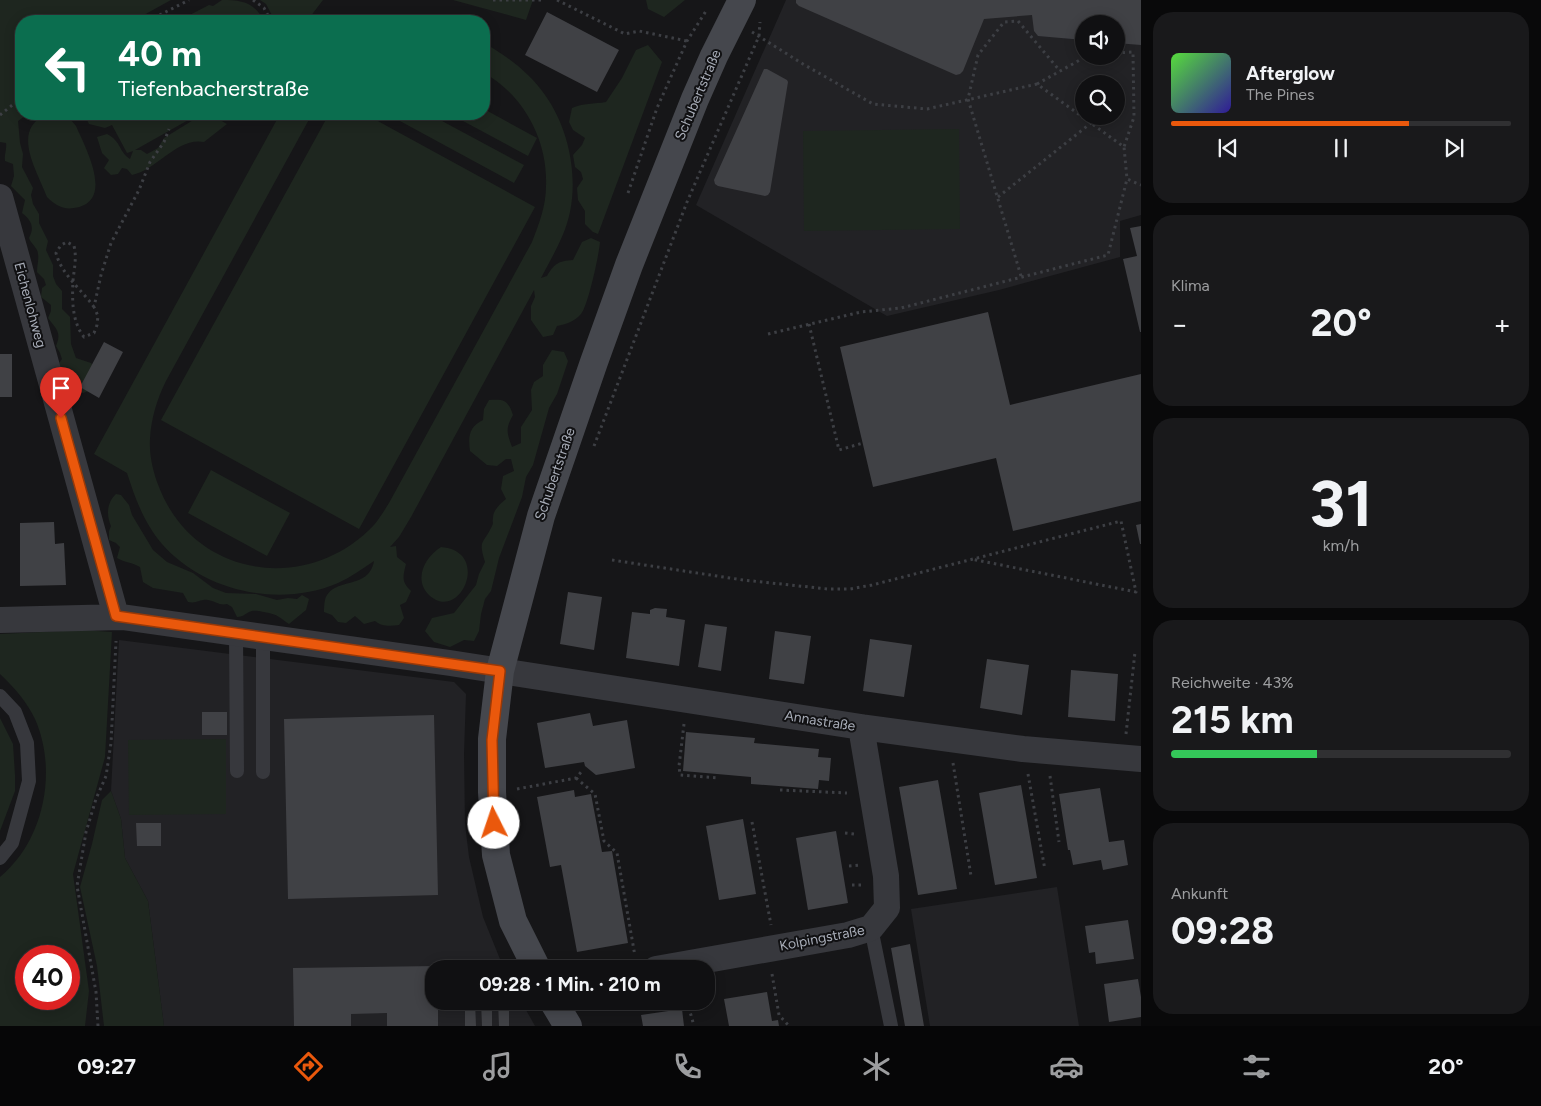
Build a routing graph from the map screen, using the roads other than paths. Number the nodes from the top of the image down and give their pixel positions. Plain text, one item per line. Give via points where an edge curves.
1 (745, 13) edge
2 (0, 197) edge
3 (116, 616) junction
4 (0, 620) edge
5 (236, 633) junction
6 (263, 637) junction
7 (500, 671) junction
8 (0, 696) edge
9 (861, 727) junction
10 (1132, 758) edge
11 (237, 771) dead end
12 (263, 772) dead end
13 (0, 858) edge
14 (872, 928) junction
15 (532, 960) edge
16 (677, 960) edge
17 (558, 1010) edge
18 (568, 1026) edge
19 (891, 1026) edge

1 - 7 street, Schubertstraße via 714,56 632,256 541,516
2 - 3 street, Eichenlohweg
3 - 4 street, Annastraße
3 - 5 street, Annastraße
5 - 6 street, Annastraße
5 - 11 lane
6 - 7 street, Annastraße
6 - 12 lane
7 - 9 street, Annastraße
7 - 15 street, Schubertstraße via 492,740 496,855 513,920
8 - 13 lane via 15,712 27,743 29,781 12,843
9 - 10 street, Annastraße via 1035,750
9 - 14 street, Kolpingstraße via 886,876 887,908
14 - 16 street, Kolpingstraße via 771,948
14 - 19 lane
17 - 18 street

